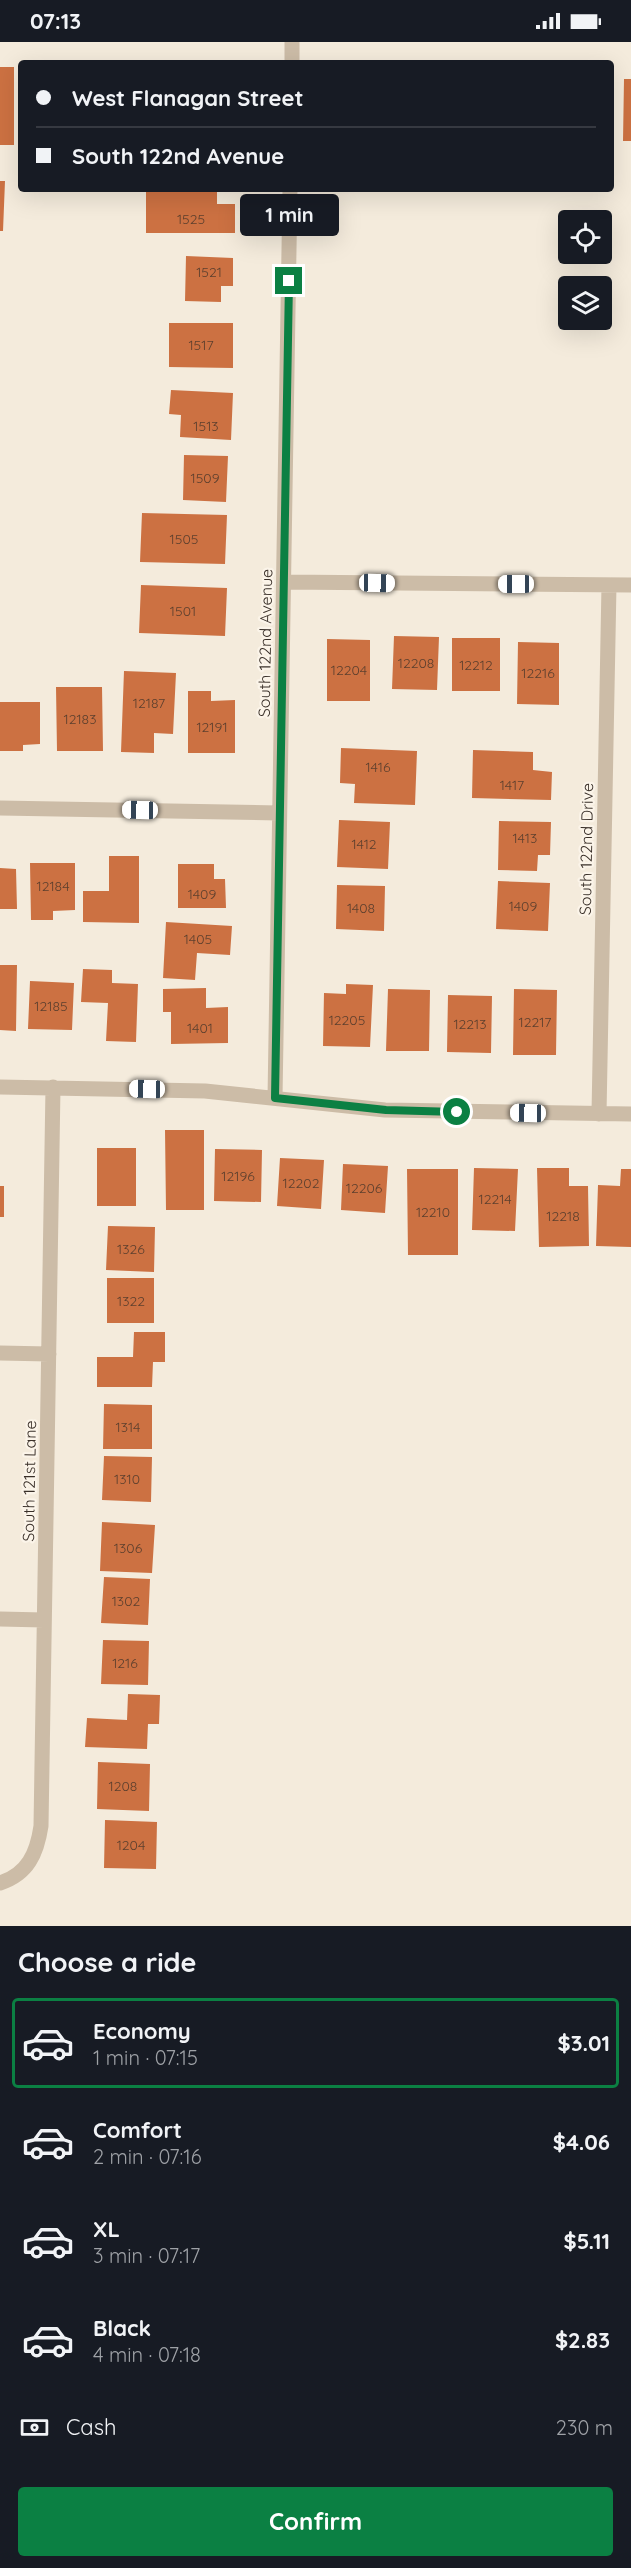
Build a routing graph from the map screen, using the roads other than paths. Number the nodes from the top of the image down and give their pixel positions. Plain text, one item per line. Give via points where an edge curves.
1 (292, 42) edge
2 (292, 60) edge
3 (290, 192) edge
4 (284, 582) junction
5 (609, 585) junction
6 (631, 585) edge
7 (0, 808) edge
8 (279, 813) junction
9 (0, 1087) edge
10 (53, 1087) junction
11 (275, 1098) junction
12 (599, 1114) junction
13 (631, 1114) edge
14 (0, 1353) edge
15 (49, 1354) junction
16 (0, 1619) edge
17 (44, 1620) junction
18 (0, 1883) edge

1 - 2 street
3 - 4 street, South 122nd Avenue
4 - 5 street
4 - 8 street, South 122nd Avenue
5 - 6 street
5 - 12 street, South 122nd Drive
7 - 8 street
8 - 11 street, South 122nd Avenue
9 - 10 street
10 - 11 street via 205,1091
10 - 15 street, South 121st Lane
11 - 12 street via 386,1110
12 - 13 street
14 - 15 street
15 - 17 street, South 121st Lane
16 - 17 street
17 - 18 street, South 121st Lane via 39,1841 23,1871

